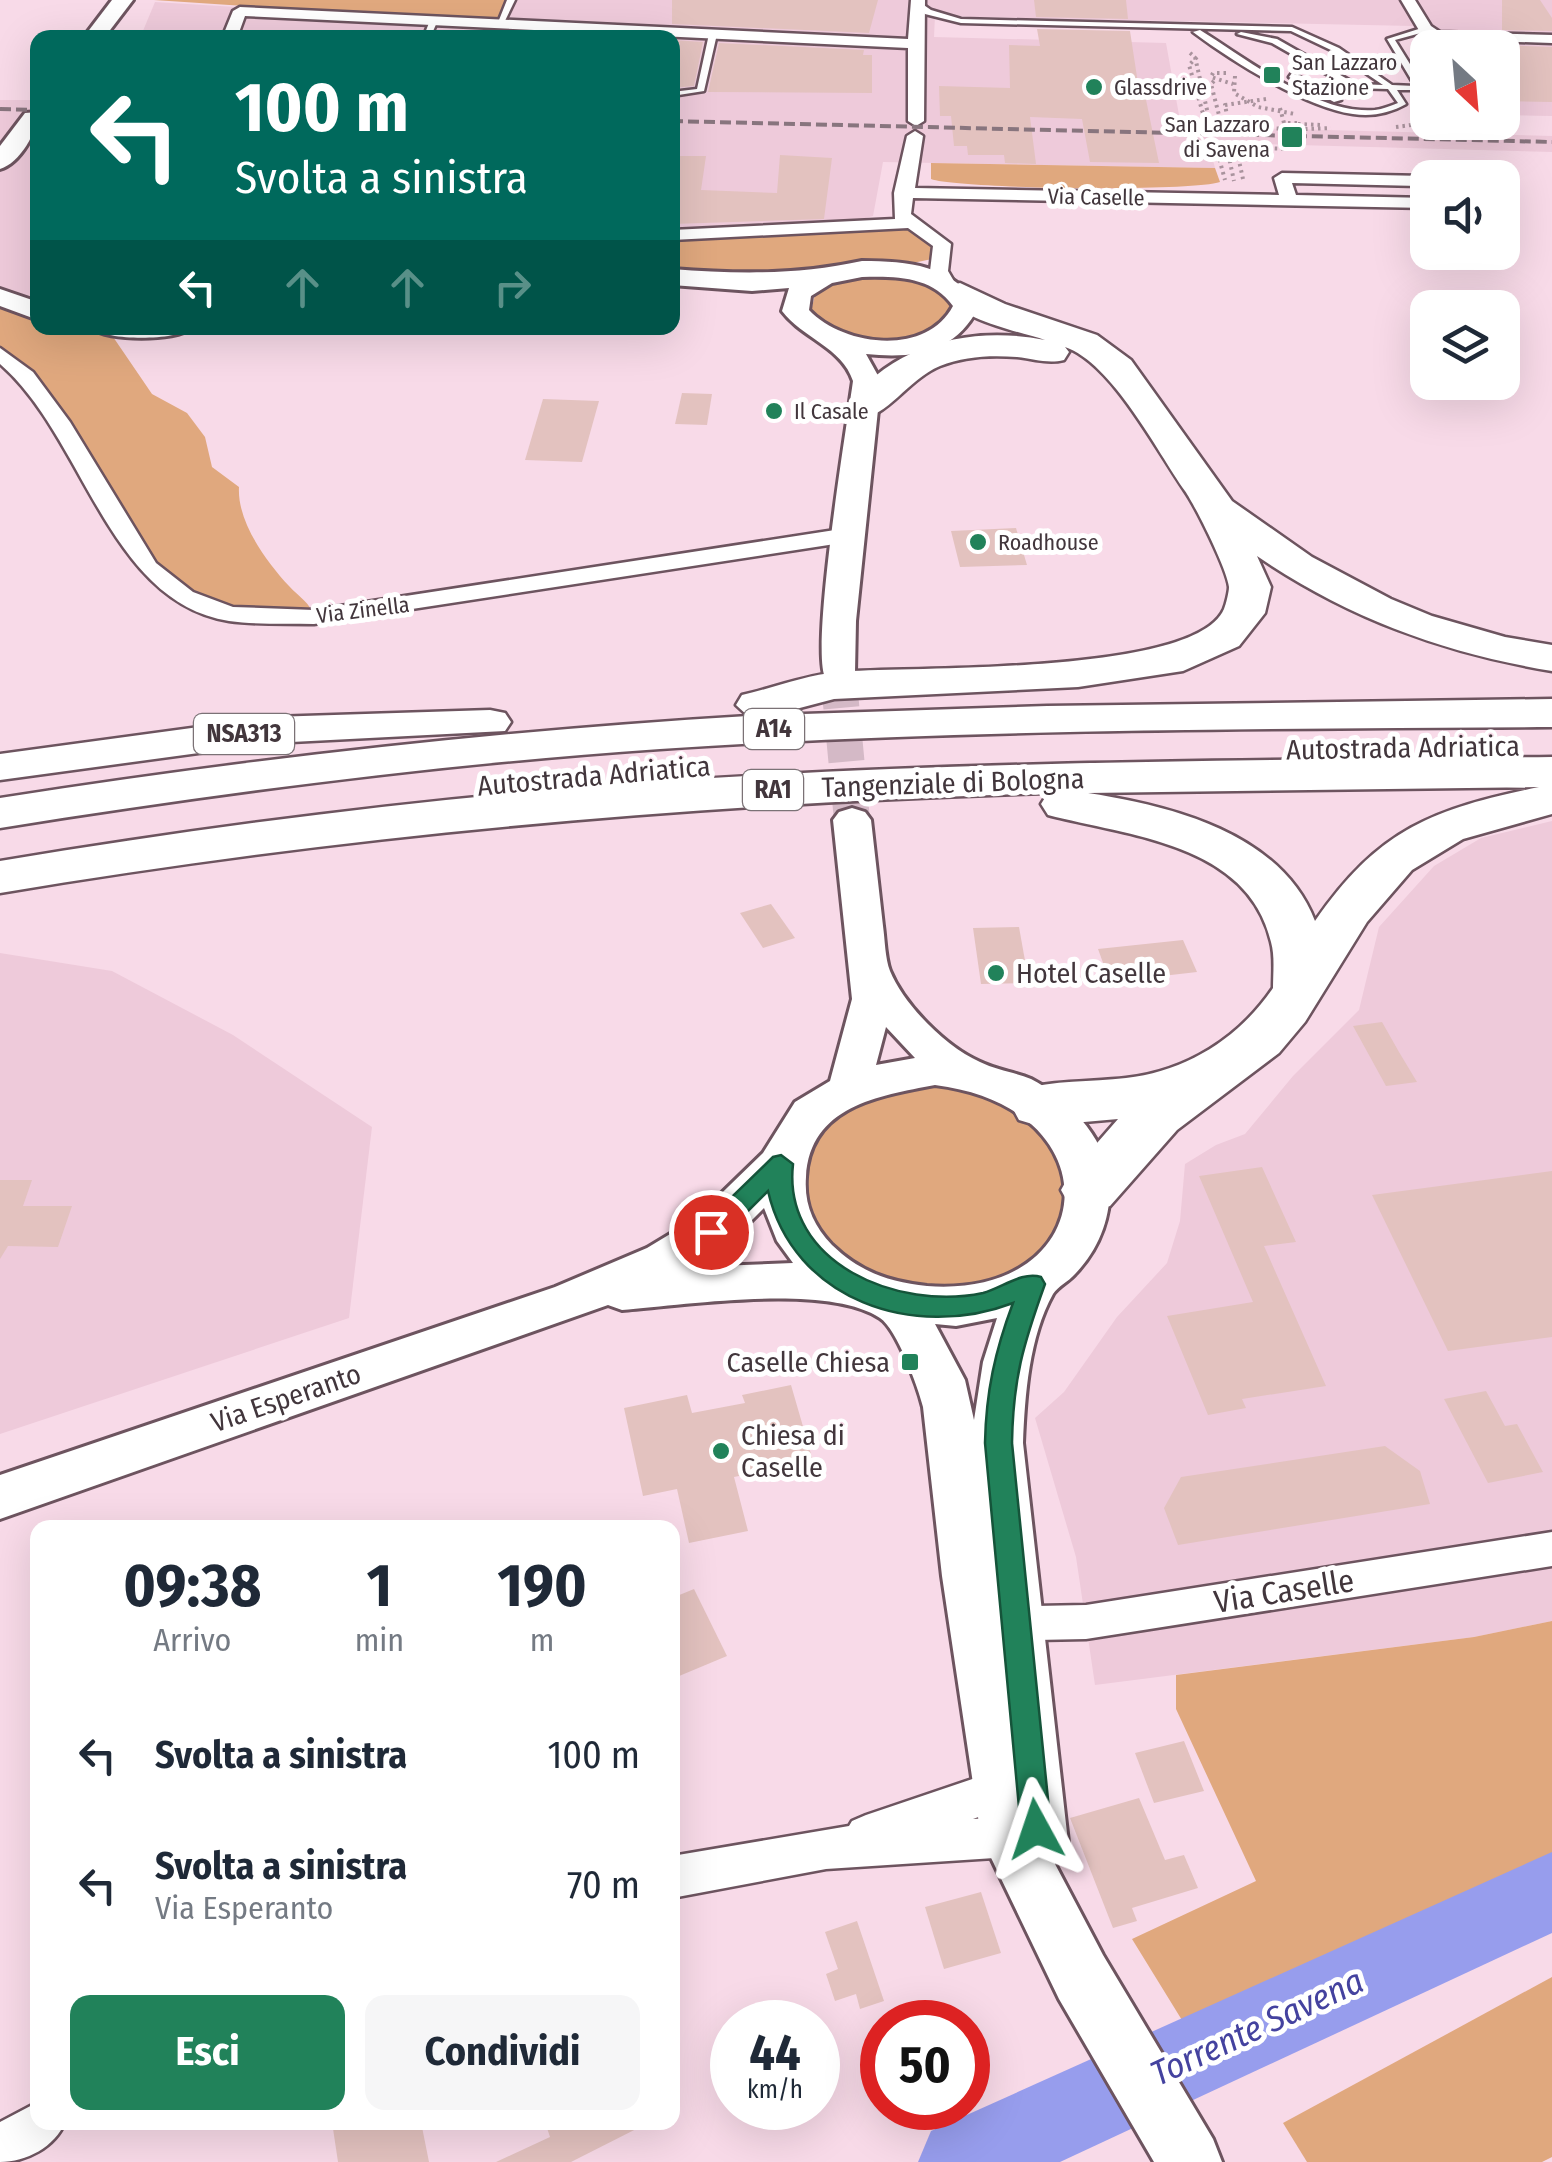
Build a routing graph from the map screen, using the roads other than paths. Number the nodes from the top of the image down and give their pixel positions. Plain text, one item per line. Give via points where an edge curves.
1 (124, 0) edge
2 (511, 0) edge
3 (1408, 0) edge
4 (918, 2) edge
5 (318, 14) junction
6 (434, 20) junction
7 (500, 23) junction
8 (1149, 26) junction
9 (1425, 29) junction
10 (100, 30) edge
11 (232, 30) edge
12 (313, 30) edge
13 (430, 30) edge
14 (563, 30) edge
15 (1422, 30) edge
16 (1197, 32) junction
17 (1410, 33) edge
18 (680, 34) edge
19 (713, 34) junction
20 (1552, 39) edge
21 (918, 44) junction
22 (1238, 44) dead end
23 (1286, 71) dead end
24 (1410, 71) edge
25 (1393, 88) junction
26 (1410, 88) edge
27 (680, 93) edge
28 (1402, 104) junction
29 (30, 122) edge
30 (0, 162) edge
31 (1410, 181) edge
32 (903, 193) junction
33 (1289, 200) junction
34 (1410, 203) edge
35 (906, 222) junction
36 (680, 234) edge
37 (940, 255) junction
38 (884, 268) junction
39 (824, 277) junction
40 (680, 278) edge
41 (752, 283) junction
42 (953, 288) junction
43 (0, 297) edge
44 (30, 309) edge
45 (795, 312) junction
46 (1026, 323) junction
47 (948, 333) junction
48 (831, 340) junction
49 (912, 345) junction
50 (0, 354) edge
51 (866, 395) junction
52 (1143, 404) junction
53 (1215, 506) junction
54 (848, 535) junction
55 (1552, 658) edge
56 (838, 672) tunnel mouth
57 (1552, 688) edge
58 (758, 705) junction
59 (1552, 713) edge
60 (490, 722) junction
61 (1552, 746) edge
62 (0, 766) edge
63 (1552, 772) edge
64 (0, 786) edge
65 (765, 790) junction
66 (1552, 799) edge
67 (0, 813) edge
68 (852, 820) tunnel mouth
69 (0, 848) edge
70 (0, 877) edge
71 (871, 973) junction
72 (1299, 990) junction
73 (1212, 1072) junction
74 (965, 1073) junction
75 (850, 1086) junction
76 (1039, 1105) junction
77 (781, 1164) junction
78 (1090, 1190) junction
79 (844, 1283) junction
80 (1032, 1284) junction
81 (572, 1300) junction
82 (898, 1303) junction
83 (0, 1497) edge
84 (1552, 1549) edge
85 (968, 1576) junction
86 (1016, 1619) junction
87 (1006, 1813) junction
88 (680, 1876) edge
89 (1054, 1919) junction
90 (30, 2130) edge
91 (0, 2147) edge
92 (1190, 2162) edge

1 - 10 main road
2 - 7 lane
3 - 9 street
4 - 8 lane via 928,12 961,21
4 - 21 street
5 - 6 street
5 - 11 street via 240,11
5 - 12 street
6 - 7 street
6 - 13 lane
7 - 14 street
8 - 16 lane
8 - 25 lane via 1302,32
9 - 15 lane
9 - 20 street via 1438,36
16 - 22 lane
16 - 25 lane via 1252,36 1280,44 1354,86
16 - 28 lane via 1335,109 1379,114
17 - 24 lane via 1391,39
18 - 19 street
19 - 21 street
19 - 27 lane via 700,92
21 - 32 street via 915,128
23 - 28 lane via 1348,104
25 - 26 lane
25 - 28 lane
29 - 30 main road
31 - 33 street via 1282,178
32 - 33 street, Via Caselle
32 - 35 street
33 - 34 street, Via Caselle
35 - 36 street
35 - 37 street via 937,239
37 - 38 street
37 - 42 street via 939,272
38 - 39 main road
38 - 42 main road via 920,273
39 - 41 main road
39 - 45 main road via 799,292
40 - 41 main road
41 - 45 main road
42 - 46 highway
42 - 47 main road via 966,306 963,320
43 - 44 main road
45 - 48 main road
46 - 47 highway
46 - 52 highway via 1102,352
47 - 49 main road
48 - 49 main road
48 - 51 main road via 864,368
49 - 51 main road via 888,357
50 - 54 street, Via Zinella via 26,376 63,426 148,567 185,597 230,614 314,617
51 - 52 highway via 912,365 1000,346 1076,359
51 - 54 main road
52 - 53 highway
53 - 55 highway via 1286,560 1367,605 1433,631
53 - 58 highway via 1250,587 1237,625 1208,648 1136,668 833,686
54 - 56 main road
57 - 58 highway via 996,694
58 - 60 highway
59 - 67 highway, Autostrada Adriatica / A14 via 879,724 615,738 294,770
60 - 62 highway, NSA313 via 272,730
60 - 64 highway
61 - 69 highway, Autostrada Adriatica / A14 via 882,757 660,770 362,796
63 - 65 highway, Tangenziale di Bologna / RA1
65 - 70 highway, Tangenziale di Bologna / RA1 via 364,825
65 - 72 highway via 859,800 1030,799 1162,821 1219,847 1270,887 1300,941
66 - 72 highway via 1470,818 1400,851 1354,902
68 - 71 main road
71 - 74 main road via 906,1028
71 - 75 main road via 869,1016
72 - 73 highway via 1268,1032
73 - 76 highway via 1131,1098
73 - 78 highway via 1163,1110
74 - 75 main road via 902,1071
74 - 76 main road
75 - 77 main road via 806,1116
76 - 78 main road via 1077,1146
77 - 79 main road via 788,1223 810,1254
77 - 81 main road, Via Esperanto via 711,1232
78 - 80 main road via 1074,1244
79 - 81 main road, Via Esperanto via 698,1284
79 - 82 main road
80 - 82 main road via 960,1306
80 - 86 main road via 1006,1353 1000,1391 998,1443
81 - 83 main road, Via Esperanto
82 - 85 main road via 941,1380 948,1407
84 - 86 street, Via Caselle via 1086,1622
85 - 86 street via 986,1602
85 - 87 main road
86 - 89 main road via 1036,1829
87 - 88 street
87 - 89 main road
89 - 92 main road
90 - 91 street

